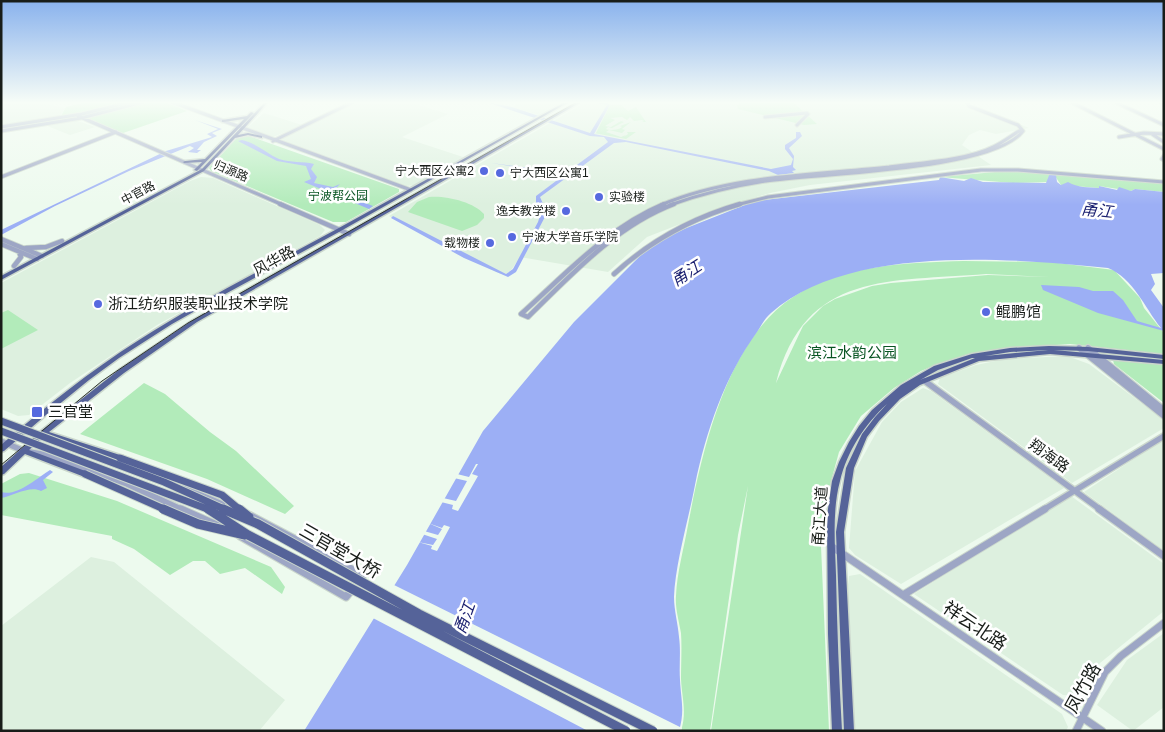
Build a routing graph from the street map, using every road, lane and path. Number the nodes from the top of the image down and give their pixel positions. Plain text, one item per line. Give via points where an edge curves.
1 (106, 136) edge
2 (126, 136) edge
3 (231, 136) edge
4 (235, 136) edge
5 (242, 136) edge
6 (257, 136) edge
7 (283, 136) edge
8 (507, 136) edge
9 (520, 136) edge
10 (1011, 136) edge
11 (1016, 136) edge
12 (1141, 136) edge
13 (261, 137) joint
14 (233, 139) junction
15 (273, 141) junction
16 (1164, 149) edge
17 (206, 160) junction
18 (185, 162) junction
19 (201, 169) junction
20 (1, 177) edge
21 (1164, 182) edge
22 (410, 190) junction
23 (340, 229) junction
24 (349, 234) junction
25 (1, 239) edge
26 (62, 241) junction
27 (1, 244) edge
28 (19, 249) junction
29 (37, 256) junction
30 (14, 266) junction
31 (1, 273) edge
32 (614, 274) dead end
33 (1, 278) edge
34 (1088, 352) junction
35 (1096, 355) junction
36 (1164, 357) edge
37 (1164, 362) edge
38 (921, 379) junction
39 (1164, 410) edge
40 (1164, 416) edge
41 (1, 421) edge
42 (26, 427) junction
43 (1, 431) edge
44 (43, 433) junction
45 (1164, 436) edge
46 (4, 442) edge
47 (1, 449) edge
48 (24, 451) junction
49 (1, 472) edge
50 (1075, 490) junction
51 (258, 524) junction
52 (248, 535) junction
53 (830, 546) junction
54 (840, 552) junction
55 (1164, 556) edge
56 (903, 595) junction
57 (1164, 622) edge
58 (1082, 718) junction
59 (626, 731) edge
60 (653, 731) edge
61 (837, 731) edge
62 (849, 731) edge
63 (1076, 731) edge
64 (1102, 731) edge

1 - 20 street
2 - 18 street, 归源路
3 - 17 main road, 中官路
4 - 14 main road, 中官路
5 - 14 main road
6 - 13 main road
7 - 15 street
8 - 22 main road, 风华路
9 - 24 main road, 风华路
10 - 11 street via 992,148 958,157 748,182 707,190 667,204 630,221 593,247 521,314 528,317 589,258 623,231 694,196 764,182 958,160 1001,147
12 - 16 street
13 - 15 street
14 - 19 main road, 中官路
15 - 22 street
17 - 18 main road
17 - 19 main road, 中官路
18 - 19 street, 归源路
19 - 23 street, 归源路
19 - 26 main road, 中官路
19 - 29 main road, 中官路
21 - 32 street via 981,170 768,197 741,203 662,235
22 - 23 main road, 风华路
23 - 24 street, 归源路
23 - 42 main road, 风华路 via 116,357
24 - 44 main road, 风华路 via 195,321 122,371
25 - 28 street
26 - 28 street via 40,248
26 - 29 main road, 中官路
27 - 28 street
28 - 29 street
28 - 30 street via 21,257
29 - 30 main road, 中官路
29 - 33 main road, 中官路
30 - 31 main road, 中官路
34 - 35 main road, 甬江大道
34 - 36 main road, 甬江大道
34 - 38 main road, 甬江大道 via 978,359
34 - 38 main road, 甬江大道 via 1079,348 1021,349 985,354 968,357
34 - 40 street
35 - 37 main road, 甬江大道
35 - 39 street
38 - 50 street, 翔海路
38 - 53 main road, 甬江大道 via 886,399 852,441 837,480
38 - 54 main road, 甬江大道 via 898,397 864,436 846,485
41 - 51 main road, 三官堂大桥, bridge via 164,482
42 - 44 street
42 - 46 main road, 风华路
43 - 52 main road, 三官堂大桥, bridge via 206,507
44 - 48 main road, 风华路
44 - 48 street via 203,494 262,521 363,575 346,597 231,531 136,488 47,455
44 - 51 main road, bridge via 222,494
45 - 50 street
46 - 47 main road, 风华路
46 - 48 street
48 - 49 main road, 风华路
48 - 52 main road, bridge via 198,524
50 - 55 street, 翔海路
50 - 56 street
51 - 60 main road, 三官堂大桥, bridge via 419,614
52 - 59 main road, 三官堂大桥, bridge
53 - 54 street, 祥云北路
53 - 61 main road, 甬江大道
54 - 56 street, 祥云北路
54 - 62 main road, 甬江大道
56 - 58 street, 祥云北路
57 - 58 street, 凤竹路 via 1105,672
58 - 63 street, 凤竹路
58 - 64 street, 祥云北路

